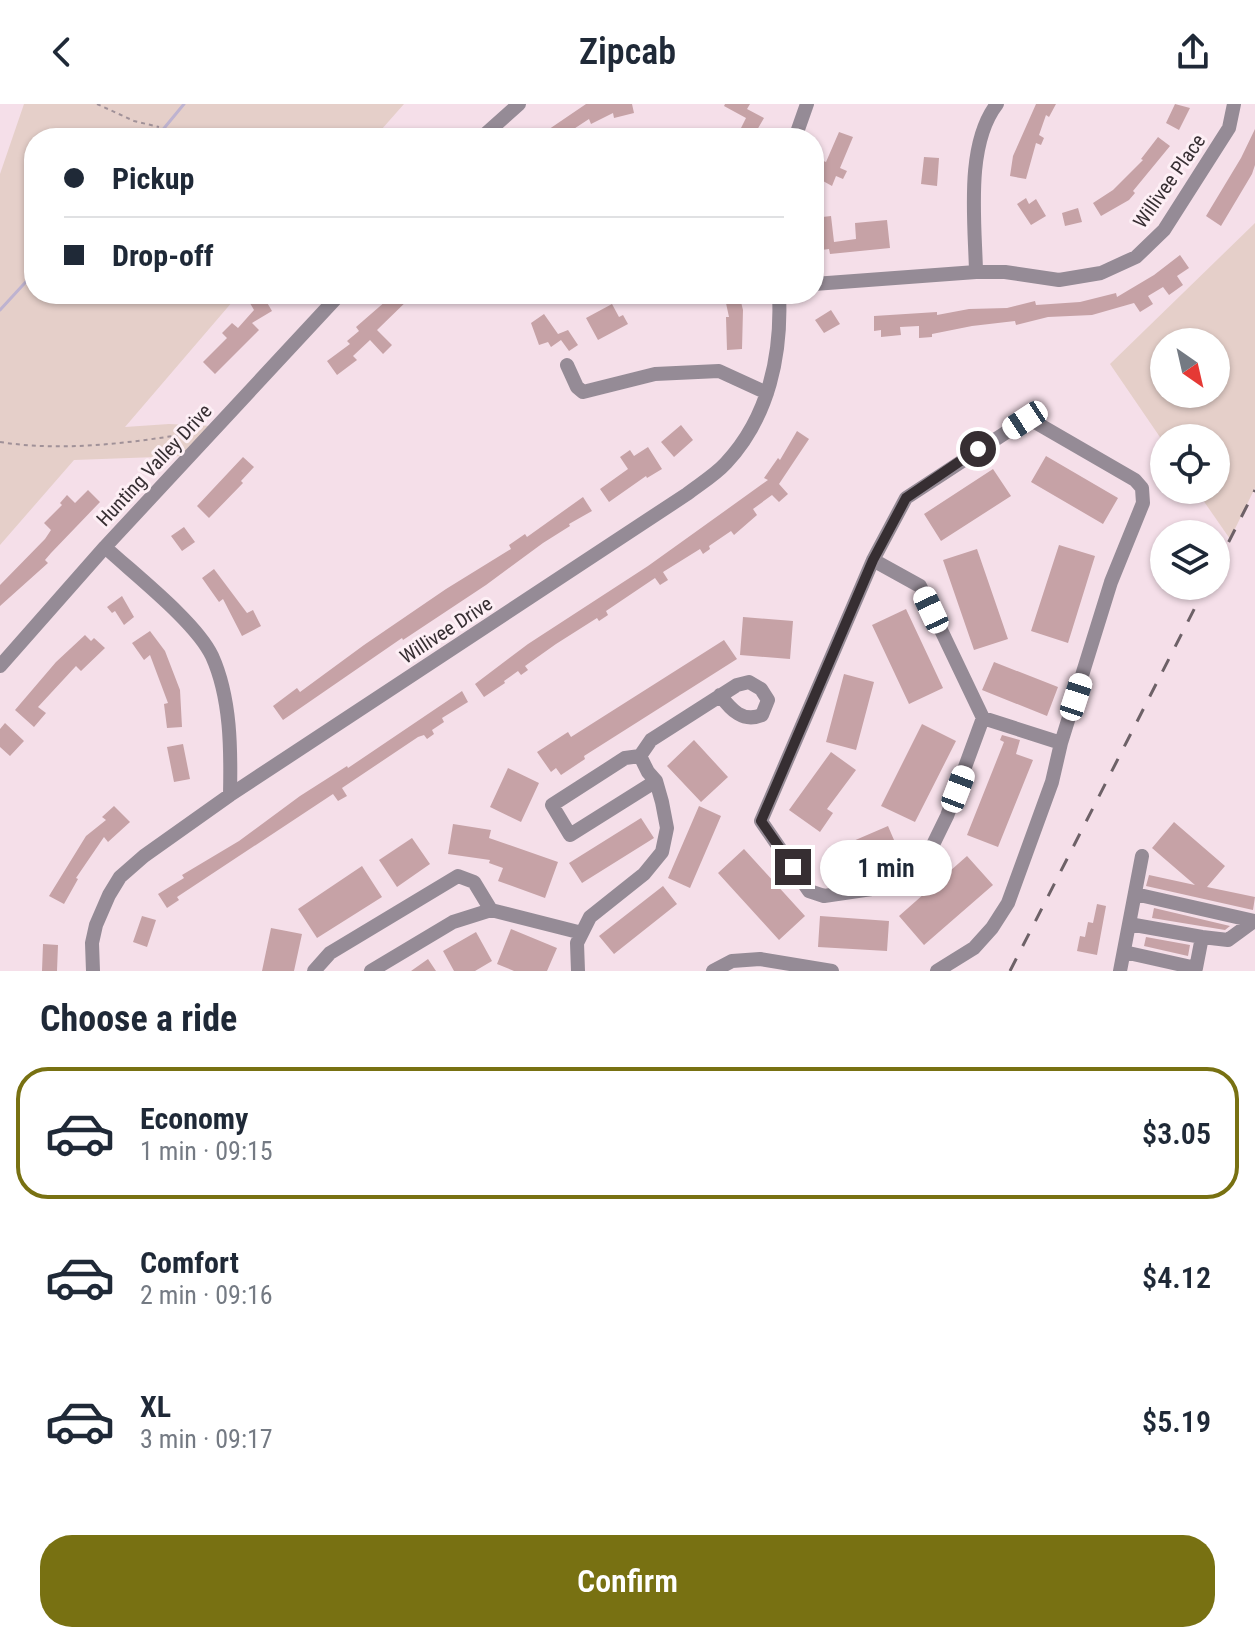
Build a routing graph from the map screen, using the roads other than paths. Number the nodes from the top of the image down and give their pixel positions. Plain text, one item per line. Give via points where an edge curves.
1 (519, 104) edge
2 (806, 104) edge
3 (997, 104) edge
4 (1234, 104) edge
5 (492, 128) edge
6 (798, 128) edge
7 (976, 272) junction
8 (824, 283) edge
9 (331, 304) edge
10 (780, 304) edge
11 (567, 365) dead end
12 (767, 393) junction
13 (105, 547) junction
14 (873, 560) junction
15 (0, 666) edge
16 (720, 695) dead end
17 (983, 718) junction
18 (1061, 743) junction
19 (640, 756) junction
20 (656, 781) junction
21 (230, 795) junction
22 (1142, 856) dead end
23 (1135, 894) junction
24 (491, 910) junction
25 (1129, 924) junction
26 (582, 933) junction
27 (1202, 937) junction
28 (1124, 952) junction
29 (93, 971) edge
30 (314, 971) edge
31 (371, 971) edge
32 (578, 971) edge
33 (713, 971) edge
34 (832, 971) edge
35 (937, 971) edge
36 (1120, 971) edge

1 - 5 street
2 - 6 street
3 - 7 street via 987,117 977,161
4 - 7 street, Willivee Place via 1229,128 1164,230 1136,257 1101,273 1059,280
7 - 8 street, Willivee Place
9 - 13 street, Hunting Valley Drive
10 - 12 street, Willivee Drive via 778,355
11 - 12 street via 583,392 655,374 719,371
12 - 21 street, Willivee Drive via 756,421 726,463 687,494
13 - 15 street, Hunting Valley Drive
13 - 21 street via 197,633 212,657 231,745
14 - 17 street via 920,586
14 - 17 street via 761,821 809,891 824,896 892,886 926,859
14 - 18 street via 906,498 1025,420 1135,480 1143,503 1111,582
16 - 19 street via 651,740
17 - 18 street
18 - 35 street via 1008,903 974,948
19 - 20 street
19 - 20 street via 625,758 552,805 570,835
20 - 26 street via 667,828 662,852 644,874 590,917
21 - 29 street, Willivee Drive via 120,877 96,925
22 - 23 street
23 - 25 street
23 - 27 street via 1254,921 1228,940
24 - 26 street
24 - 30 street via 480,888 458,876 330,953
24 - 31 street via 453,922
25 - 27 street
25 - 28 street
26 - 32 street
27 - 28 street via 1196,968
28 - 36 street
33 - 34 street via 732,961 760,959

